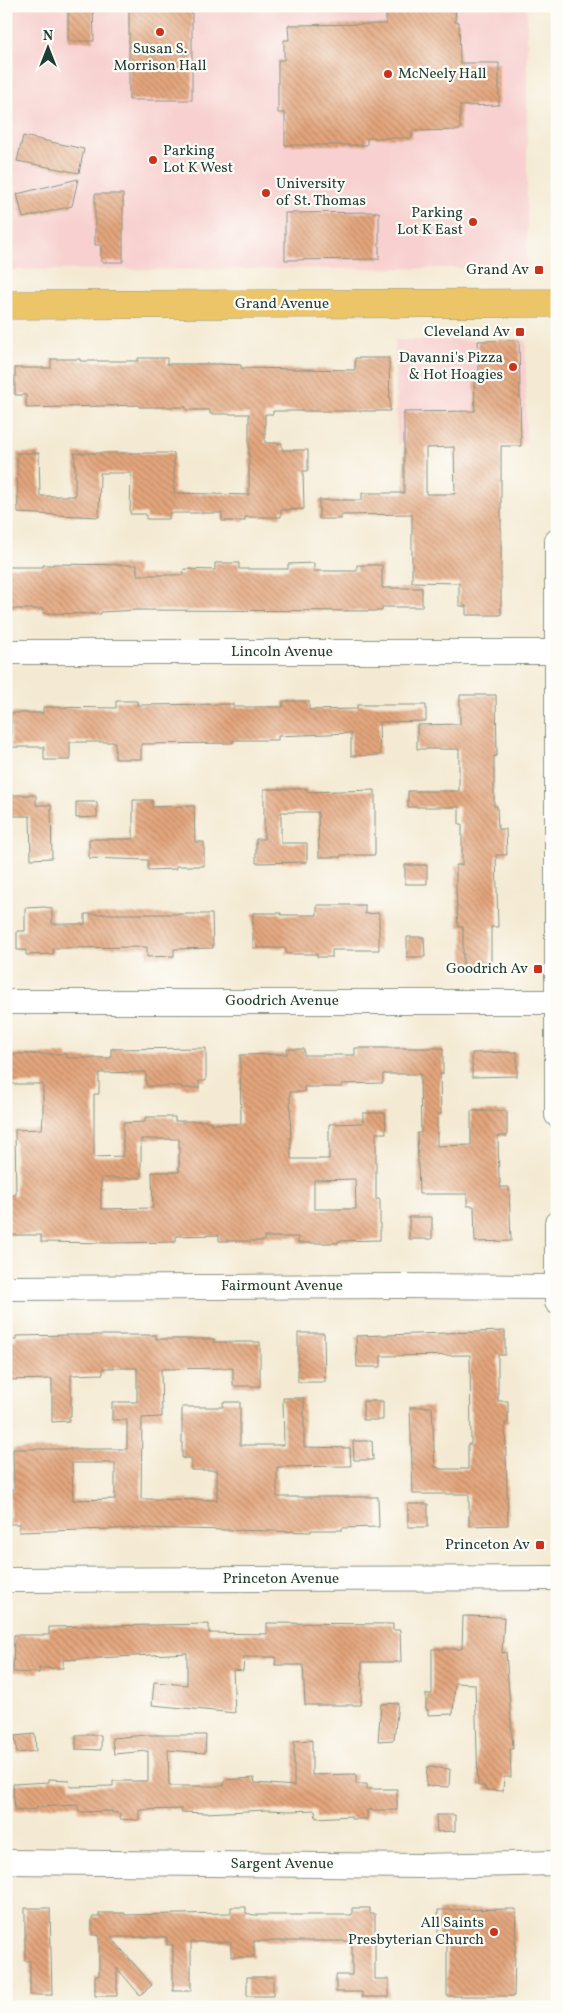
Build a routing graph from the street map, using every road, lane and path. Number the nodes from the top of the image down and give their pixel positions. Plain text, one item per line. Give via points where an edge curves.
1 (557, 302) edge
2 (6, 305) edge
3 (557, 542) edge
4 (6, 652) edge
5 (556, 652) edge
6 (6, 1002) edge
7 (556, 1002) edge
8 (557, 1115) edge
9 (557, 1223) edge
10 (557, 1287) edge
11 (6, 1288) edge
12 (557, 1303) edge
13 (557, 1578) edge
14 (6, 1580) edge
15 (6, 1862) edge
16 (557, 1863) edge

1 - 2 main road, Grand Avenue
3 - 5 street
4 - 5 street, Lincoln Avenue
5 - 7 street
6 - 7 street, Goodrich Avenue
7 - 8 street
9 - 10 street
10 - 11 street, Fairmount Avenue
10 - 12 street
13 - 14 street, Princeton Avenue
15 - 16 street, Sargent Avenue via 410,1866

